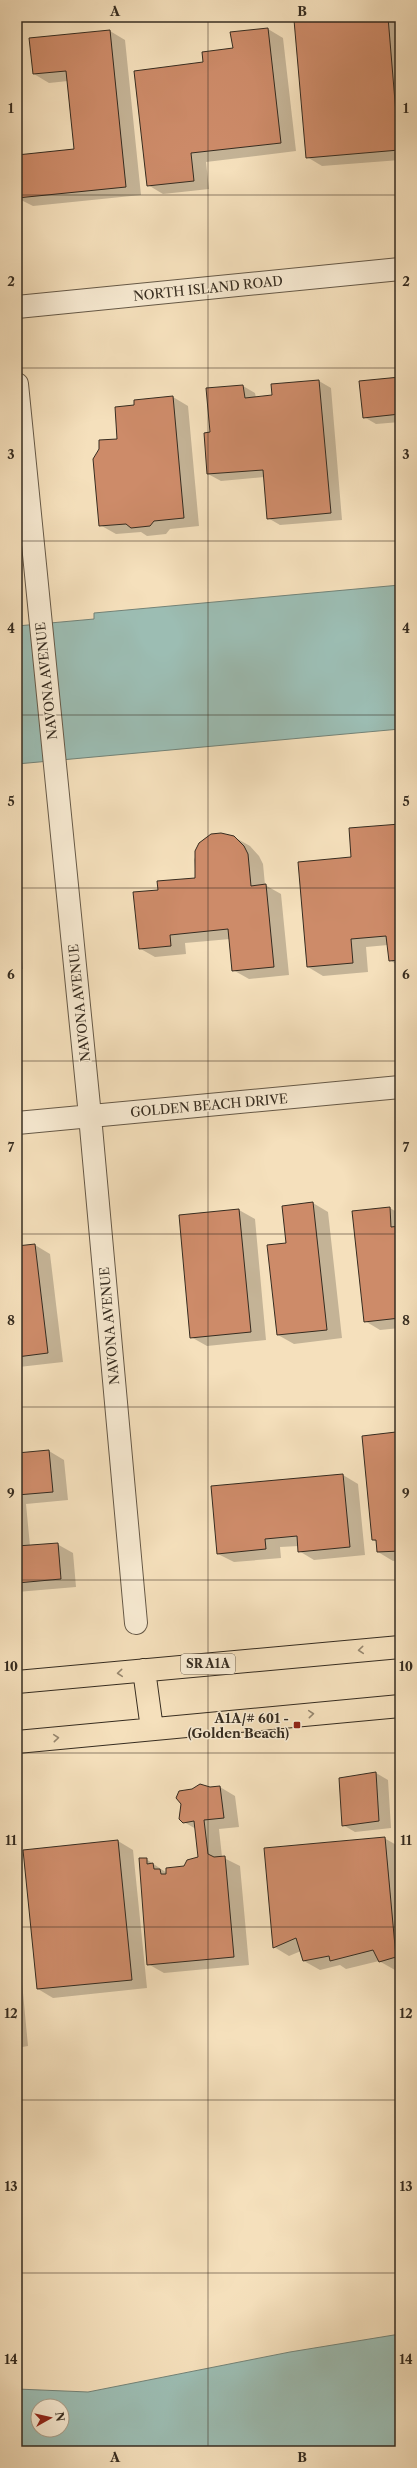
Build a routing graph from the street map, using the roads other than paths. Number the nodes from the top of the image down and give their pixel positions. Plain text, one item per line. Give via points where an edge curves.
1 (400, 269) edge
2 (17, 307) edge
3 (17, 384) edge
4 (400, 1087) edge
5 (90, 1116) junction
6 (17, 1123) edge
7 (136, 1623) dead end
8 (400, 1647) edge
9 (144, 1670) junction
10 (17, 1682) edge
11 (400, 1706) edge
12 (152, 1729) junction
13 (17, 1742) edge

1 - 2 street, NORTH ISLAND ROAD
3 - 5 street, NAVONA AVENUE
4 - 5 street, GOLDEN BEACH DRIVE
5 - 6 street, GOLDEN BEACH DRIVE
5 - 7 street, NAVONA AVENUE
8 -> 9 main road, SR A1A
9 -> 10 main road, SR A1A
9 - 12 main road
12 -> 11 main road
13 -> 12 main road

